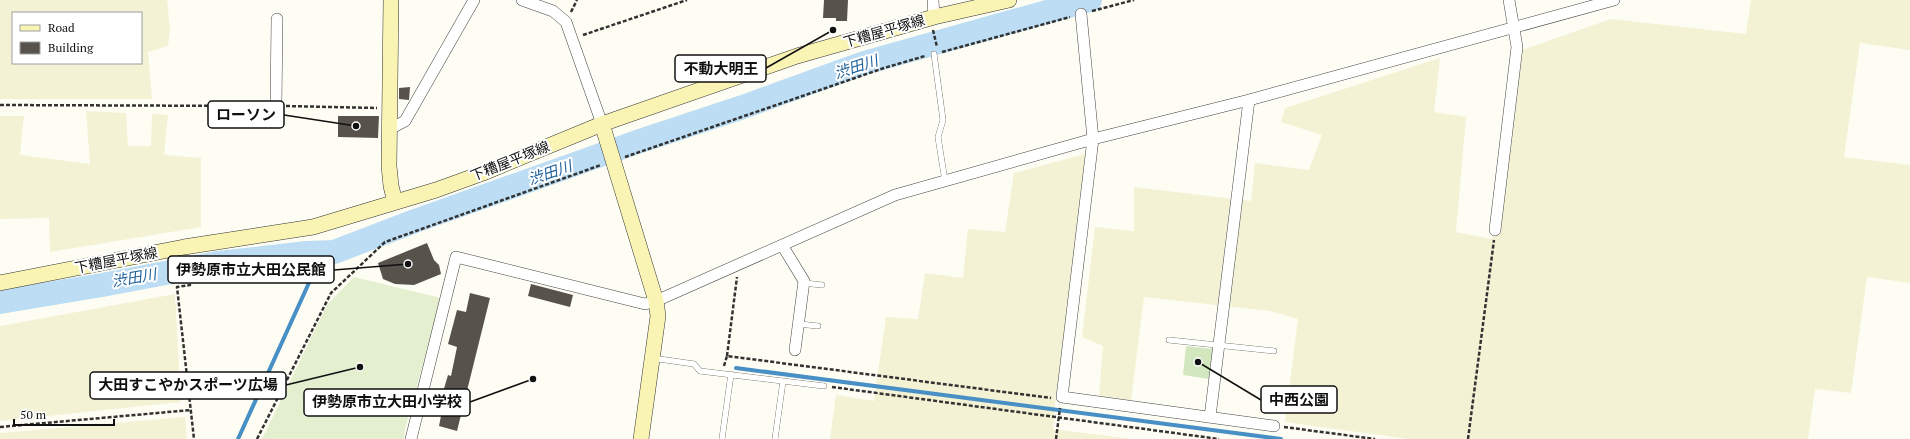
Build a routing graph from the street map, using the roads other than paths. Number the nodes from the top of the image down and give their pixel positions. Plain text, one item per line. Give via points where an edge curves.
1 (391, 0) edge
2 (474, 0) edge
3 (522, 0) edge
4 (933, 0) edge
5 (1009, 0) edge
6 (1509, 0) edge
7 (1614, 0) edge
8 (1081, 14) road end
9 (932, 18) junction
10 (277, 19) dead end
11 (1515, 27) junction
12 (936, 54) road end
13 (1249, 100) junction
14 (276, 106) road end
15 (390, 129) junction
16 (604, 131) junction
17 (1093, 139) junction
18 (945, 182) junction
19 (395, 202) junction
20 (1495, 230) road end
21 (782, 245) junction
22 (0, 283) edge
23 (804, 283) junction
24 (822, 285) dead end
25 (656, 301) junction
26 (799, 324) junction
27 (818, 326) dead end
28 (1169, 340) dead end
29 (1219, 345) junction
30 (795, 350) dead end
31 (1274, 351) dead end
32 (652, 358) junction
33 (730, 374) junction
34 (783, 381) junction
35 (824, 386) road end
36 (1210, 417) junction
37 (1274, 426) road end
38 (411, 439) edge
39 (641, 439) edge
40 (722, 439) edge
41 (775, 439) edge

1 - 15 main road
2 - 15 street via 405,121
3 - 16 street via 552,11 566,22
4 - 9 street
5 - 9 main road, 下糟屋平塚線
6 - 11 street
7 - 11 street
8 - 17 street
9 - 16 main road, 下糟屋平塚線 via 797,56
10 - 14 street
11 - 13 street
11 - 20 street via 1517,47
12 - 18 lane via 943,120 938,137
13 - 17 street
13 - 29 street
15 - 19 main road via 389,166
16 - 19 main road, 下糟屋平塚線
16 - 25 main road
17 - 18 street
17 - 36 street via 1062,397
18 - 21 street via 895,195
19 - 22 main road, 下糟屋平塚線 via 313,227 184,247
21 - 23 street
21 - 25 street
23 - 24 lane
23 - 26 street
25 - 32 main road via 658,316
25 - 38 street via 645,304 456,257
26 - 27 lane
26 - 30 street
28 - 29 lane
29 - 31 lane
29 - 36 street
32 - 33 lane via 694,364 700,371
32 - 39 main road
33 - 34 lane
33 - 40 lane
34 - 35 lane
34 - 41 lane
36 - 37 street

